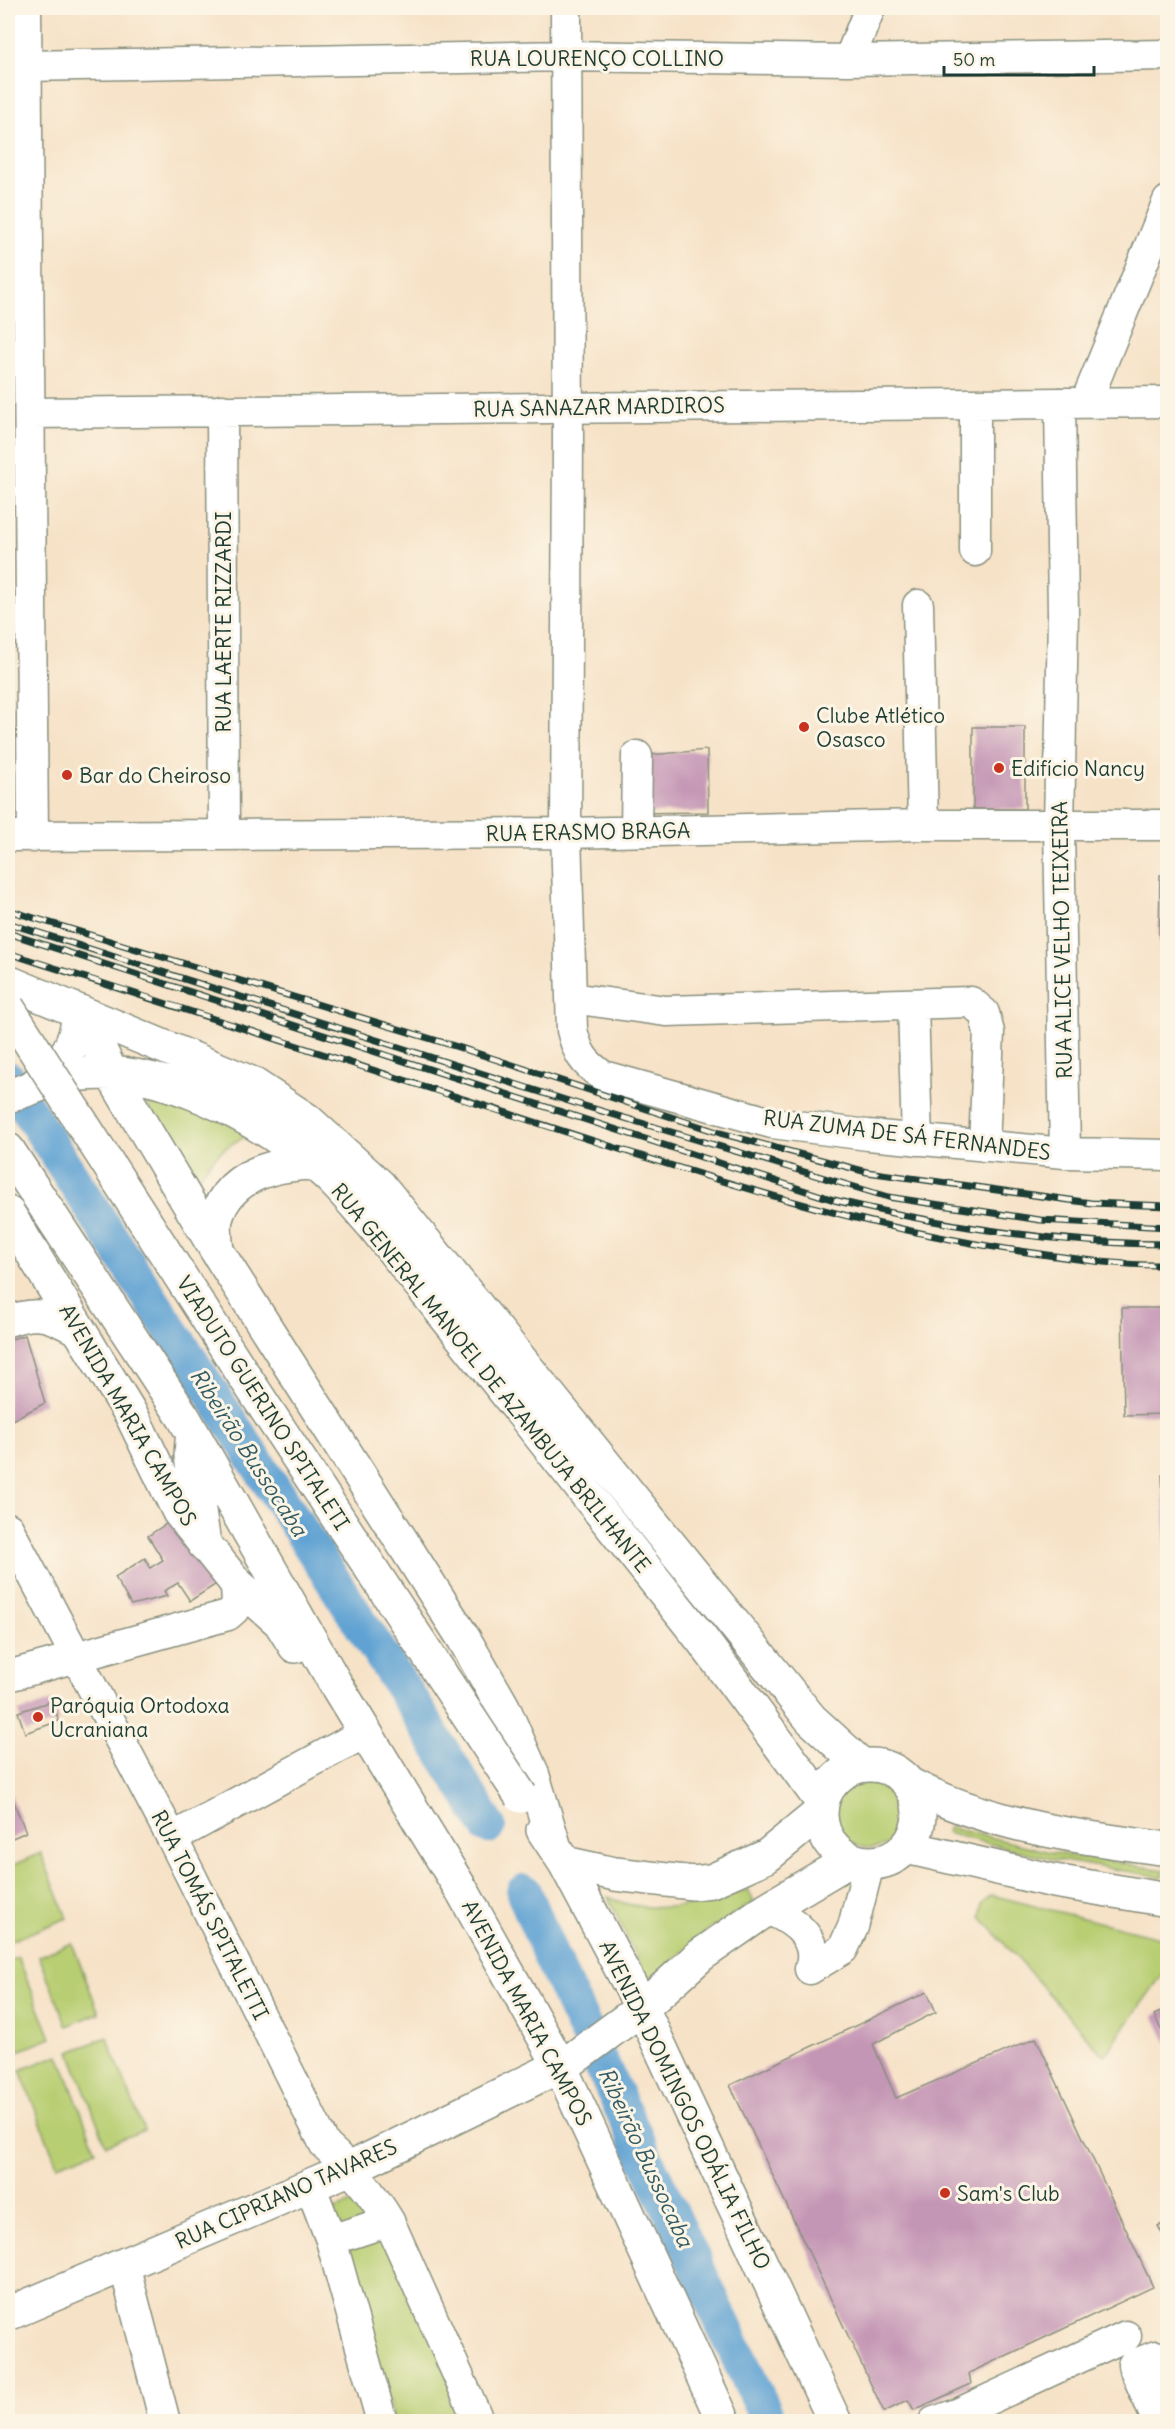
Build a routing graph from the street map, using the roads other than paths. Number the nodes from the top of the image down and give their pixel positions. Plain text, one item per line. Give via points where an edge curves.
1 (26, 8) edge
2 (566, 8) edge
3 (870, 8) edge
4 (1167, 55) edge
5 (565, 56) junction
6 (849, 60) junction
7 (26, 66) junction
8 (1167, 201) edge
9 (1167, 402) edge
10 (1073, 403) junction
11 (975, 404) junction
12 (568, 406) junction
13 (222, 410) junction
14 (30, 413) junction
15 (18, 494) edge
16 (975, 551) dead end
17 (918, 605) dead end
18 (637, 756) dead end
19 (923, 825) junction
20 (1167, 825) edge
21 (1059, 827) junction
22 (636, 831) junction
23 (224, 833) junction
24 (566, 833) junction
25 (20, 836) edge
26 (8, 982) edge
27 (571, 998) junction
28 (913, 1004) junction
29 (8, 1008) edge
30 (81, 1014) junction
31 (111, 1073) junction
32 (22, 1092) edge
33 (917, 1140) junction
34 (984, 1146) junction
35 (8, 1150) edge
36 (1065, 1153) junction
37 (1167, 1155) edge
38 (314, 1163) junction
39 (8, 1213) edge
40 (217, 1251) junction
41 (41, 1266) junction
42 (19, 1317) edge
43 (82, 1333) junction
44 (188, 1426) junction
45 (8, 1528) edge
46 (204, 1544) junction
47 (236, 1583) junction
48 (75, 1657) junction
49 (8, 1676) edge
50 (335, 1683) junction
51 (366, 1732) junction
52 (860, 1764) junction
53 (909, 1784) junction
54 (521, 1796) joint
55 (821, 1807) junction
56 (172, 1838) junction
57 (906, 1847) junction
58 (1167, 1849) edge
59 (560, 1855) junction
60 (858, 1862) junction
61 (1167, 1900) edge
62 (767, 1909) junction
63 (637, 2012) junction
64 (565, 2063) junction
65 (351, 2168) junction
66 (310, 2185) junction
67 (389, 2221) junction
68 (331, 2240) junction
69 (124, 2264) junction
70 (8, 2311) edge
71 (1126, 2336) dead end
72 (1167, 2379) edge
73 (165, 2421) edge
74 (382, 2421) edge
75 (479, 2421) edge
76 (724, 2421) edge
77 (835, 2421) edge
78 (934, 2421) edge
79 (1158, 2421) edge

1 - 7 street
2 - 5 street, RUA ZUMA DE SÁ FERNANDES
3 - 6 street
4 - 6 street, RUA LOURENÇO COLLINO
5 - 6 street, RUA LOURENÇO COLLINO
5 - 7 street, RUA LOURENÇO COLLINO
5 - 12 street, RUA ZUMA DE SÁ FERNANDES
7 - 14 street
8 - 10 street
9 - 10 street, RUA SANAZAR MARDIROS
10 - 11 street, RUA SANAZAR MARDIROS
10 - 21 street, RUA ALICE VELHO TEIXEIRA via 1063,614
11 - 12 street, RUA SANAZAR MARDIROS
11 - 16 street
12 - 13 street, RUA SANAZAR MARDIROS
12 - 24 street, RUA ZUMA DE SÁ FERNANDES
13 - 14 street, RUA SANAZAR MARDIROS
13 - 23 street, RUA LAERTE RIZZARDI
14 - 15 street
15 - 25 street
17 - 19 street
18 - 22 street
19 - 21 street, RUA ERASMO BRAGA
19 - 22 street, RUA ERASMO BRAGA
20 - 21 street, RUA ERASMO BRAGA
21 - 36 street, RUA ALICE VELHO TEIXEIRA
22 - 24 street, RUA ERASMO BRAGA
23 - 24 street, RUA ERASMO BRAGA
23 - 25 street, RUA ERASMO BRAGA
24 - 27 street, RUA ZUMA DE SÁ FERNANDES
26 - 30 main road, RUA GENERAL MANOEL DE AZAMBUJA BRILHANTE
27 - 28 street via 666,1011
27 - 33 street, RUA ZUMA DE SÁ FERNANDES via 572,1030 578,1053 603,1077 772,1123
28 - 33 street
28 - 34 street via 971,1002 984,1013 989,1032
29 - 54 main road, VIADUTO GUERINO SPITALETI, bridge
30 - 31 main road
30 - 32 main road via 70,1050
30 - 52 main road, RUA GENERAL MANOEL DE AZAMBUJA BRILHANTE via 251,1083 307,1120 385,1190 811,1719
31 - 32 main road, RUA GENERAL MANOEL DE AZAMBUJA BRILHANTE via 80,1074
31 - 38 main road, RUA GENERAL MANOEL DE AZAMBUJA BRILHANTE via 138,1075 202,1097 249,1119
31 - 40 main road
33 - 34 street, RUA ZUMA DE SÁ FERNANDES
34 - 36 street, RUA ZUMA DE SÁ FERNANDES
35 - 44 main road, AVENIDA MARIA CAMPOS
36 - 37 street, RUA ZUMA DE SÁ FERNANDES
38 - 40 main road via 268,1168 238,1183 223,1201 216,1221
38 - 55 main road, RUA GENERAL MANOEL DE AZAMBUJA BRILHANTE via 388,1244 703,1641
39 - 41 main road, AVENIDA MARIA CAMPOS
40 - 59 main road via 503,1707 532,1773
41 - 42 street via 39,1297
41 - 43 main road, AVENIDA MARIA CAMPOS
42 - 43 street via 49,1316
43 - 46 main road, AVENIDA MARIA CAMPOS via 132,1416 179,1512
44 - 46 main road
44 - 50 main road, AVENIDA MARIA CAMPOS
45 - 48 street, RUA TOMÁS SPITALETTI
46 - 47 main road, AVENIDA MARIA CAMPOS
47 - 48 street via 237,1607 228,1615
47 - 50 main road, AVENIDA MARIA CAMPOS via 280,1622 305,1663
48 - 49 street
48 - 56 street, RUA TOMÁS SPITALETTI
50 - 51 main road, AVENIDA MARIA CAMPOS
51 - 56 street
51 - 64 main road, AVENIDA MARIA CAMPOS
52 - 53 main road via 888,1767
52 - 55 main road via 836,1778
53 - 57 main road via 919,1809 914,1835
53 - 58 main road via 955,1805 1059,1832
54 - 59 main road, AVENIDA DOMINGOS ODÁLIA FILHO
55 - 59 main road via 767,1856 711,1881 693,1883 615,1874
55 - 60 main road via 821,1824 831,1845
56 - 65 street, RUA TOMÁS SPITALETTI via 325,2145
57 - 60 main road via 889,1859
57 - 61 main road via 1054,1881
59 - 63 main road, AVENIDA DOMINGOS ODÁLIA FILHO
60 - 62 main road, RUA CIPRIANO TAVARES
60 - 62 street via 817,1965 807,1936 788,1918
62 - 63 main road, RUA CIPRIANO TAVARES via 701,1955
63 - 64 main road, RUA CIPRIANO TAVARES
63 - 77 main road, AVENIDA DOMINGOS ODÁLIA FILHO
64 - 65 main road, RUA CIPRIANO TAVARES
64 - 76 main road, AVENIDA MARIA CAMPOS
65 - 66 main road, RUA CIPRIANO TAVARES
65 - 67 street, RUA TOMÁS SPITALETTI
66 - 68 street
66 - 69 main road, RUA CIPRIANO TAVARES
67 - 68 street
67 - 75 street, RUA TOMÁS SPITALETTI
68 - 74 street
69 - 70 main road, RUA CIPRIANO TAVARES
69 - 73 street
71 - 78 street
72 - 79 street via 1154,2355 1134,2363

